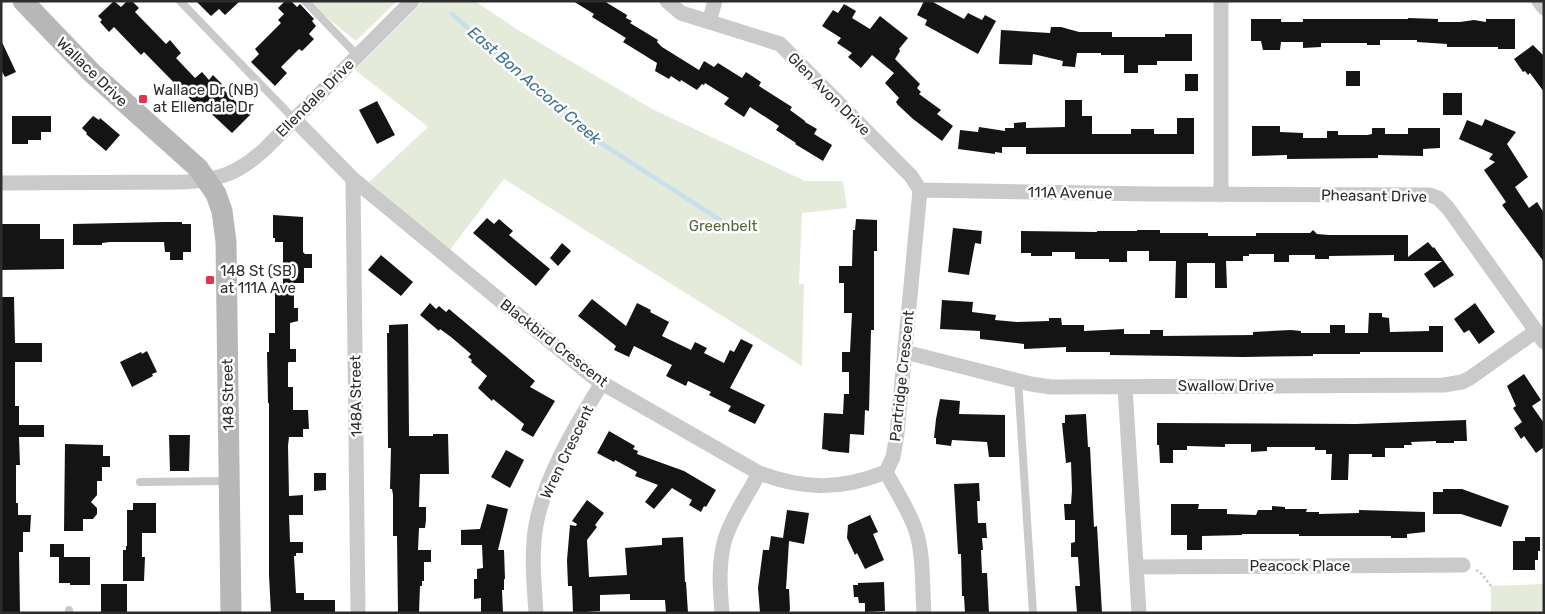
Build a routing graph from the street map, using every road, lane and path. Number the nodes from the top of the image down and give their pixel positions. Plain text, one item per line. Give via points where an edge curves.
1 (23, 1) edge
2 (180, 1) edge
3 (305, 1) edge
4 (412, 1) edge
5 (667, 1) edge
6 (715, 1) edge
7 (1221, 1) edge
8 (1539, 1) edge
9 (1544, 8) edge
10 (709, 22) junction
11 (357, 55) junction
12 (294, 119) junction
13 (353, 179) junction
14 (208, 181) junction
15 (1, 183) edge
16 (920, 190) junction
17 (1220, 195) junction
18 (1540, 337) edge
19 (905, 352) junction
20 (1018, 380) junction
21 (602, 383) junction
22 (1125, 386) junction
23 (886, 472) junction
24 (759, 473) junction
25 (229, 481) junction
26 (140, 482) dead end
27 (1463, 565) joint
28 (1136, 568) junction
29 (1491, 586) dead end
30 (230, 613) edge
31 (358, 613) edge
32 (536, 613) edge
33 (722, 613) edge
34 (924, 613) edge
35 (1033, 613) edge
36 (1139, 613) edge

1 - 14 street, Wallace Drive via 92,73 198,168
2 - 12 lane
3 - 11 lane
4 - 11 street, Ellendale Drive
5 - 10 street, Glen Avon Drive via 681,12
6 - 10 street
7 - 17 street
8 - 9 street
10 - 16 street, Glen Avon Drive via 780,44 911,176
11 - 12 street, Ellendale Drive
12 - 13 street, Blackbird Crescent
12 - 14 street, Ellendale Drive via 244,167
13 - 21 street, Blackbird Crescent
13 - 31 street, 148A Street
14 - 15 street
14 - 25 street, 148 Street via 222,211 225,235
16 - 17 street, 111A Avenue
16 - 19 street, Partridge Crescent
17 - 18 street, Pheasant Drive via 1422,195 1438,198
18 - 22 street, Swallow Drive via 1470,378 1452,384
19 - 20 street, Swallow Drive
19 - 23 street, Partridge Crescent via 898,434
20 - 22 street, Swallow Drive via 1051,387
20 - 35 lane
21 - 24 street, Blackbird Crescent
21 - 32 street, Wren Crescent via 545,491 534,549
22 - 28 street
23 - 24 street, Blackbird Crescent via 847,484 826,485 800,485
23 - 34 street via 916,533
24 - 33 street via 726,538 721,557
25 - 26 lane
25 - 30 street, 148 Street
27 - 28 street, Peacock Place
27 - 29 path via 1480,572
28 - 36 street

